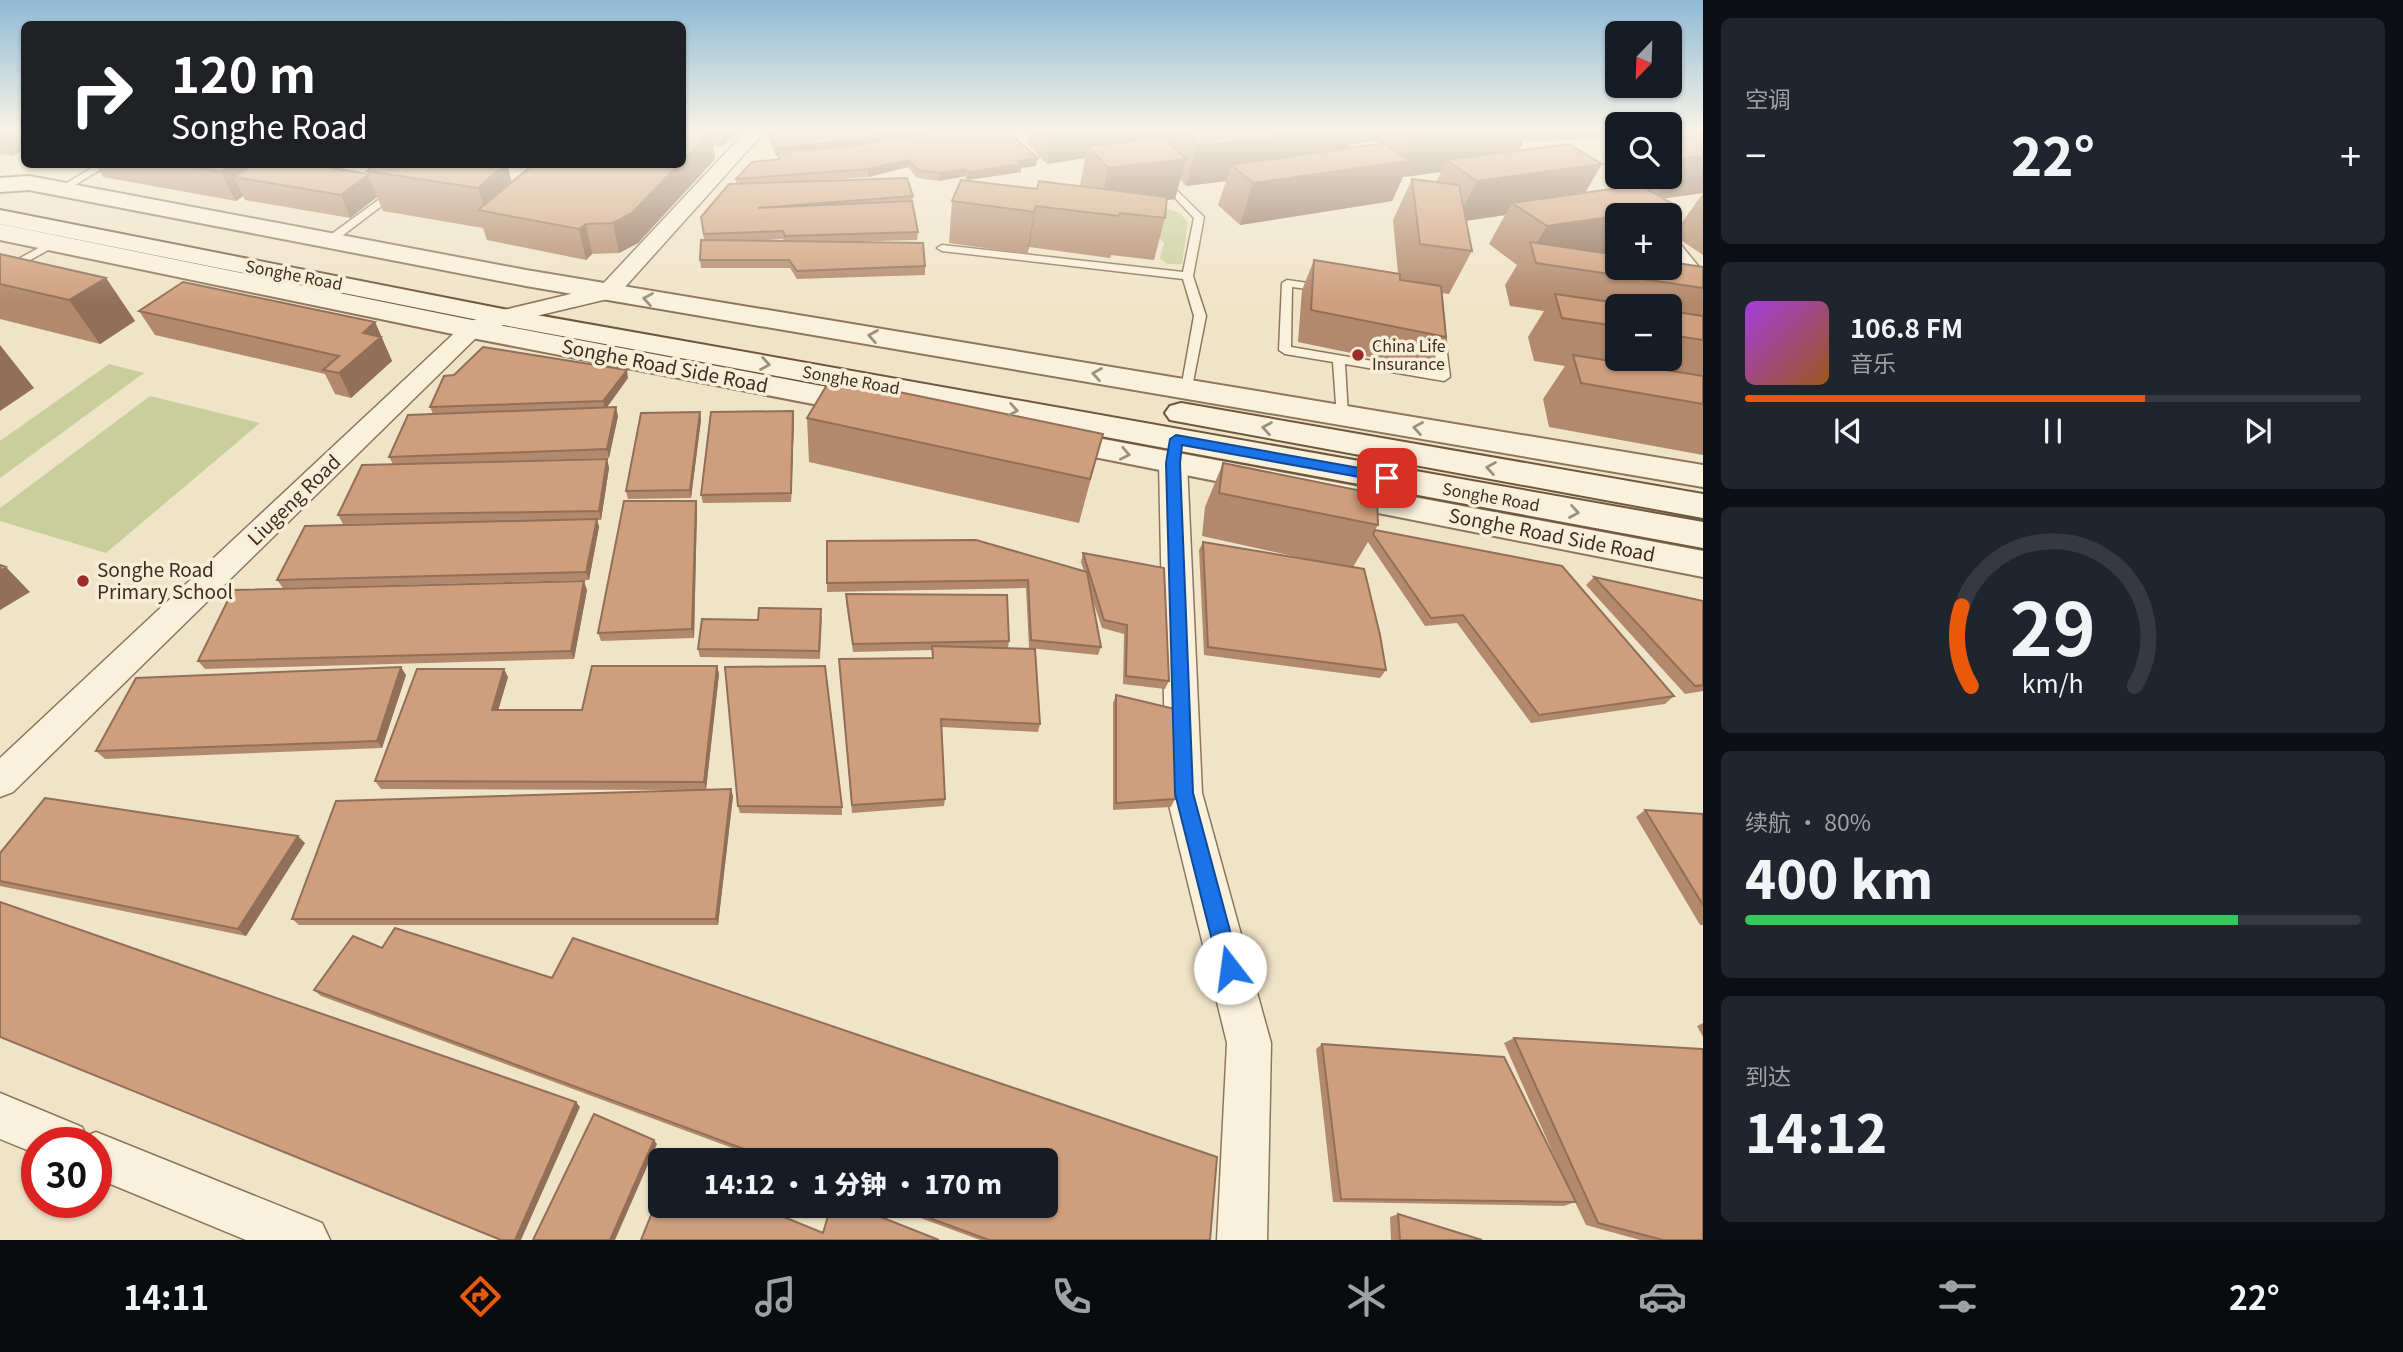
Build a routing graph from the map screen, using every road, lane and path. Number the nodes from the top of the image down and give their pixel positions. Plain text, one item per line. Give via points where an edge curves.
1 (50, 187) edge
2 (66, 187) edge
3 (395, 187) edge
4 (705, 187) edge
5 (1170, 187) edge
6 (62, 189) junction
7 (0, 193) edge
8 (0, 217) edge
9 (0, 232) edge
10 (330, 240) junction
11 (53, 243) junction
12 (942, 248) dead end
13 (1682, 257) edge
14 (0, 274) edge
15 (246, 274) junction
16 (1188, 275) junction
17 (1699, 276) edge
18 (1339, 290) edge
19 (608, 292) junction
20 (558, 304) junction
21 (1436, 316) edge
22 (503, 317) junction
23 (472, 329) junction
24 (1339, 359) junction
25 (979, 390) junction
26 (1342, 415) junction
27 (1180, 426) junction
28 (1703, 475) edge
29 (1703, 506) edge
30 (1703, 535) edge
31 (1703, 564) edge
32 (0, 781) edge
33 (0, 1116) edge
34 (27, 1127) edge
35 (112, 1162) edge
36 (305, 1240) edge
37 (1242, 1240) edge

1 - 6 street, Songhe Road Side Road
2 - 6 lane
3 - 10 lane
4 - 19 street
5 - 16 lane via 1199,217
6 - 10 street, Songhe Road Side Road
7 - 20 street, Songhe Road
8 - 15 street, Songhe Road
9 - 11 street, Songhe Road Side Road
10 - 19 street, Songhe Road Side Road
11 - 14 lane
11 - 15 street, Songhe Road Side Road
12 - 16 lane
13 - 17 street
15 - 22 street, Songhe Road
15 - 23 street, Songhe Road Side Road
16 - 27 lane via 1200,316
18 - 24 lane via 1287,283 1285,350
19 - 20 street, Liugeng Road
25 -> 19 street, Songhe Road Side Road
20 - 22 street, Liugeng Road
20 - 25 street, Songhe Road
21 - 24 lane via 1444,377
22 - 23 street, Liugeng Road
22 -> 25 street, Songhe Road
23 - 25 street, Songhe Road Side Road
23 - 32 street, Liugeng Road
24 - 26 lane
25 -> 27 street, Songhe Road Side Road
27 -> 25 street, Songhe Road
26 - 27 street, Songhe Road Side Road
28 -> 26 street, Songhe Road Side Road
29 -> 27 street, Songhe Road
27 -> 30 street, Songhe Road
27 - 31 street, Songhe Road Side Road
27 - 37 street via 1184,793 1249,1043
33 - 34 street
35 - 36 street

